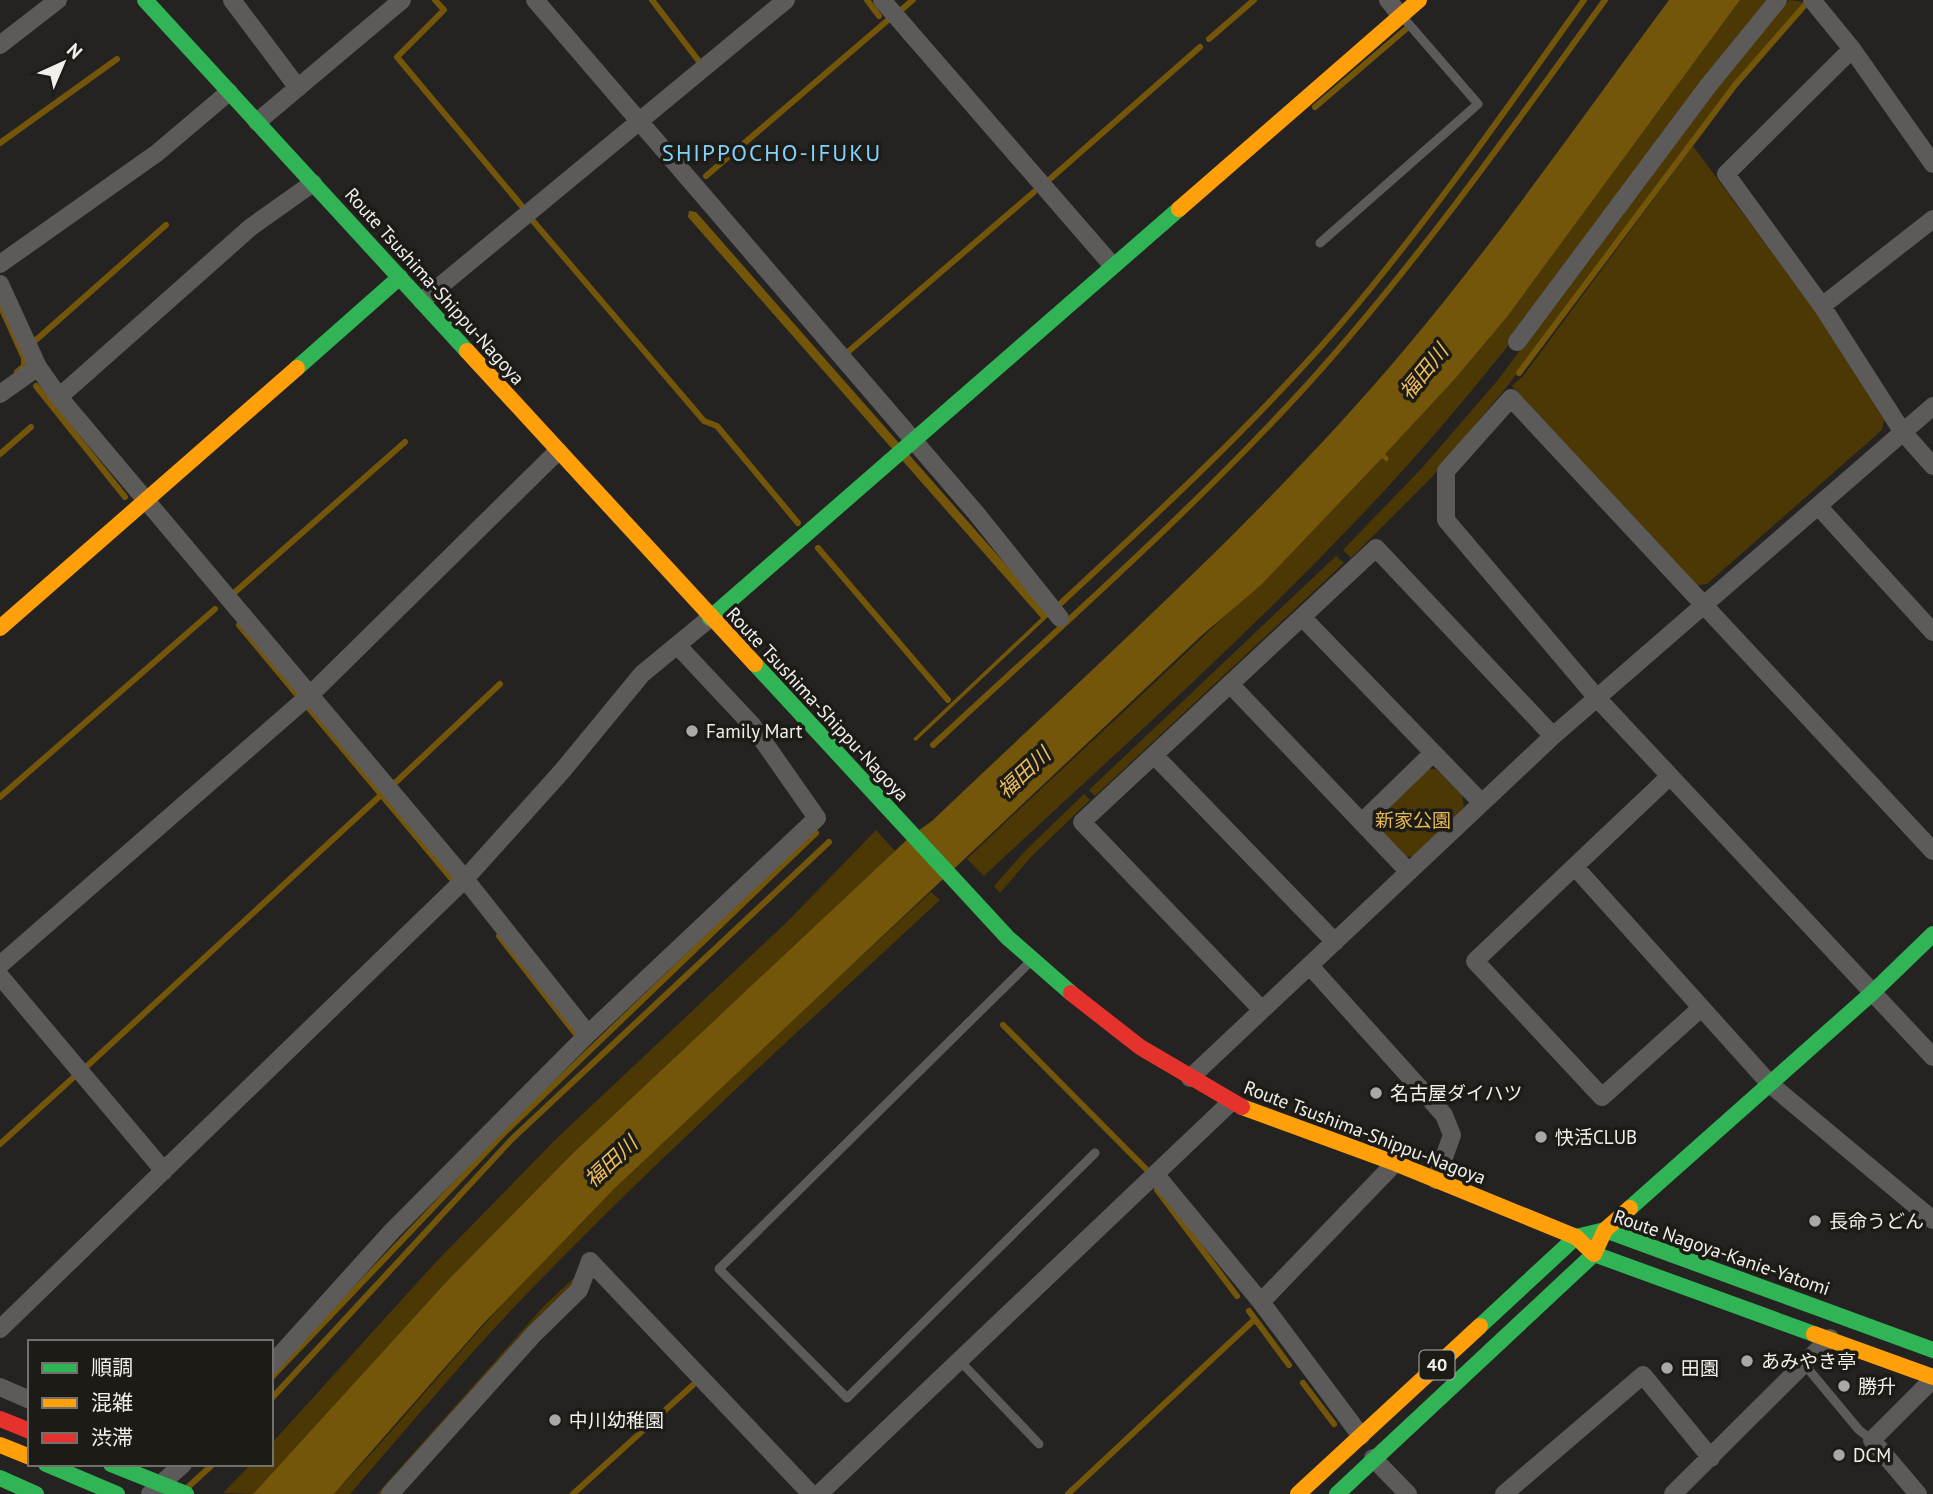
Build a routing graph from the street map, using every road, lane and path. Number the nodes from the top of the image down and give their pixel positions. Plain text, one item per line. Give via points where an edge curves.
1 (58, 0) edge
2 (145, 0) edge
3 (232, 0) edge
4 (402, 0) edge
5 (535, 0) edge
6 (786, 0) edge
7 (882, 0) edge
8 (1388, 0) edge
9 (1419, 0) edge
10 (1778, 0) edge
11 (1812, 0) edge
12 (767, 6) edge
13 (1400, 15) junction
14 (0, 45) edge
15 (1852, 49) junction
16 (298, 88) junction
17 (229, 92) junction
18 (639, 121) junction
19 (257, 122) junction
20 (1933, 164) edge
21 (313, 183) junction
22 (1933, 219) edge
23 (1320, 243) dead end
24 (0, 264) edge
25 (1112, 265) junction
26 (400, 277) junction
27 (0, 284) edge
28 (422, 301) junction
29 (1822, 306) junction
30 (1517, 342) dead end
31 (38, 367) junction
32 (0, 394) edge
33 (59, 397) junction
34 (1933, 406) edge
35 (1902, 431) junction
36 (905, 447) junction
37 (558, 452) junction
38 (1933, 466) edge
39 (145, 499) junction
40 (1818, 506) junction
41 (1703, 604) junction
42 (1302, 617) junction
43 (710, 618) junction
44 (1060, 618) dead end
45 (0, 628) edge
46 (1933, 632) edge
47 (677, 645) junction
48 (1230, 684) junction
49 (311, 694) junction
50 (1597, 698) junction
51 (1553, 736) junction
52 (1433, 753) junction
53 (1154, 755) junction
54 (1670, 776) junction
55 (1482, 803) junction
56 (1362, 822) junction
57 (1933, 851) edge
58 (1575, 867) junction
59 (1409, 872) junction
60 (465, 879) junction
61 (1933, 934) edge
62 (1335, 942) junction
63 (1032, 959) junction
64 (0, 965) edge
65 (1310, 966) junction
66 (0, 976) edge
67 (1872, 993) junction
68 (1701, 1008) junction
69 (1262, 1010) junction
70 (588, 1034) junction
71 (1933, 1057) edge
72 (1190, 1078) junction
73 (1770, 1084) junction
74 (1230, 1103) junction
75 (1096, 1153) dead end
76 (1395, 1163) junction
77 (164, 1171) junction
78 (1156, 1175) junction
79 (1436, 1180) junction
80 (1933, 1220) edge
81 (1605, 1230) junction
82 (1576, 1237) junction
83 (1594, 1254) junction
84 (1261, 1302) junction
85 (0, 1329) edge
86 (1830, 1338) junction
87 (1933, 1350) edge
88 (960, 1361) junction
89 (273, 1363) edge
90 (1804, 1364) junction
91 (1933, 1378) edge
92 (0, 1387) edge
93 (28, 1399) edge
94 (0, 1419) edge
95 (28, 1430) edge
96 (1361, 1436) junction
97 (1872, 1440) junction
98 (1039, 1444) dead end
99 (0, 1445) edge
100 (28, 1456) edge
101 (1373, 1458) junction
102 (1711, 1458) junction
103 (51, 1466) edge
104 (114, 1466) edge
105 (181, 1466) edge
106 (0, 1478) edge
107 (154, 1489) edge
108 (36, 1494) edge
109 (117, 1494) edge
110 (186, 1494) edge
111 (390, 1494) edge
112 (811, 1494) edge
113 (819, 1494) edge
114 (1298, 1494) edge
115 (1337, 1494) edge
116 (1408, 1494) edge
117 (1504, 1494) edge
118 (1673, 1494) edge
119 (1918, 1494) edge

1 - 14 street
2 - 17 main road, Route Tsushima-Shippu-Nagoya
3 - 16 street
4 - 16 street
5 - 18 street
6 - 12 street
7 - 25 street
8 - 13 street
9 - 13 main road
10 - 30 street
11 - 15 street
12 - 18 street
13 - 23 lane via 1478,104
13 - 25 main road
15 - 20 street
15 - 29 street via 1726,174
16 - 19 street
17 - 19 main road, Route Tsushima-Shippu-Nagoya
17 - 24 street via 157,153
18 - 28 street
18 - 36 street
19 - 21 main road, Route Tsushima-Shippu-Nagoya
21 - 26 main road, Route Tsushima-Shippu-Nagoya
21 - 33 street via 251,227
22 - 29 street
25 - 36 main road
26 - 28 main road, Route Tsushima-Shippu-Nagoya
26 - 39 main road
27 - 31 street
28 - 37 main road, Route Tsushima-Shippu-Nagoya
29 - 35 street
31 - 32 street
31 - 33 street
33 - 39 street
34 - 35 street
35 - 38 street
35 - 40 street
36 - 43 main road
36 - 44 street via 976,513
37 - 43 main road, Route Tsushima-Shippu-Nagoya
37 - 49 street
39 - 45 main road
39 - 49 street
40 - 41 street
40 - 46 street
41 - 50 street
41 - 50 street via 1511,398 1446,471 1446,520
41 - 57 street
42 - 48 street
42 - 51 street via 1376,548
42 - 52 street
43 - 47 street
43 - 63 main road, Route Tsushima-Shippu-Nagoya
47 - 60 street via 642,674 564,770
47 - 70 street via 752,725 817,818
48 - 53 street
48 - 56 street
49 - 60 street
49 - 64 street
50 - 51 street
50 - 54 street
51 - 55 street
52 - 55 street
52 - 56 street
53 - 62 street
53 - 69 street via 1082,822
54 - 58 street
54 - 67 street
55 - 59 street
56 - 59 street
58 - 68 street
58 - 68 street via 1475,961 1602,1097
59 - 62 street
60 - 70 street
60 - 77 street
61 - 67 main road
62 - 65 street
63 - 72 main road, Route Tsushima-Shippu-Nagoya via 1130,1039
63 - 75 lane via 719,1269 847,1398
65 - 69 street
65 - 79 street via 1444,1115 1452,1135
66 - 77 street
67 - 71 street
67 - 73 main road
68 - 73 street
69 - 72 street
70 - 89 street via 392,1231
72 - 74 main road, Route Tsushima-Shippu-Nagoya
73 - 80 street
73 - 81 main road
74 - 76 main road, Route Tsushima-Shippu-Nagoya
74 - 78 street
76 - 79 main road, Route Tsushima-Shippu-Nagoya
76 - 84 street
77 - 85 street
78 - 84 street
78 - 88 street
79 - 82 main road, Route Tsushima-Shippu-Nagoya
81 - 82 main road, Route Nagoya-Kanie-Yatomi / 40
81 - 83 main road
81 - 87 main road, Route Nagoya-Kanie-Yatomi
82 - 83 main road, Route Tsushima-Shippu-Nagoya
82 - 96 main road, Route Nagoya-Kanie-Yatomi / 40
83 - 86 main road
83 - 101 main road, 40
84 - 96 street
86 - 90 street
86 - 91 main road
88 - 98 lane
88 - 113 street
90 - 97 lane
90 - 102 street
91 - 97 street
92 - 93 street
94 - 95 main road
96 - 114 main road, Route Nagoya-Kanie-Yatomi / 40
97 - 119 street
99 - 100 main road
101 - 115 main road, 40
101 - 116 street
102 - 117 street via 1643,1375
102 - 118 street
103 - 109 main road
104 - 107 main road
105 - 107 street
106 - 108 main road
107 - 110 main road
111 - 112 street via 579,1290 590,1261

